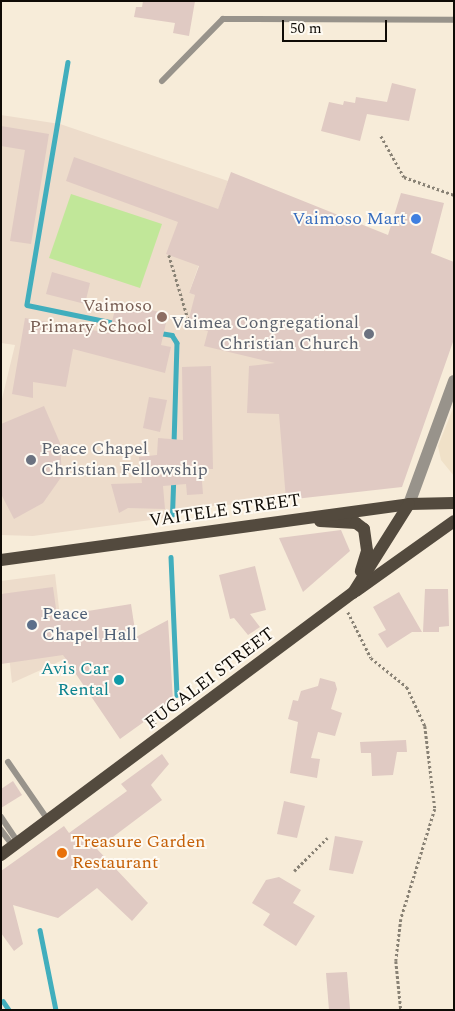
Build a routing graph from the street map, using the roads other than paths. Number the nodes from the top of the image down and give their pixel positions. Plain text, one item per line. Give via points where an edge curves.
1 (454, 20) edge
2 (162, 81) dead end
3 (454, 381) edge
4 (454, 503) edge
5 (409, 504) junction
6 (287, 519) junction
7 (454, 521) edge
8 (1, 560) edge
9 (348, 596) junction
10 (8, 762) dead end
11 (1, 816) edge
12 (48, 820) junction
13 (1, 830) edge
14 (15, 844) junction
15 (1, 855) edge

1 - 2 lane via 223,19
3 - 5 street
4 - 5 main road, VAITELE STREET
5 - 6 main road, VAITELE STREET
5 - 9 main road, FUGALEI STREET
6 - 8 main road, VAITELE STREET
6 - 9 main road via 356,523 364,529 367,551
7 - 9 main road
9 - 12 main road, FUGALEI STREET
10 - 12 lane
11 - 14 lane
12 - 14 main road, FUGALEI STREET
13 - 14 lane
14 - 15 main road, FUGALEI STREET

